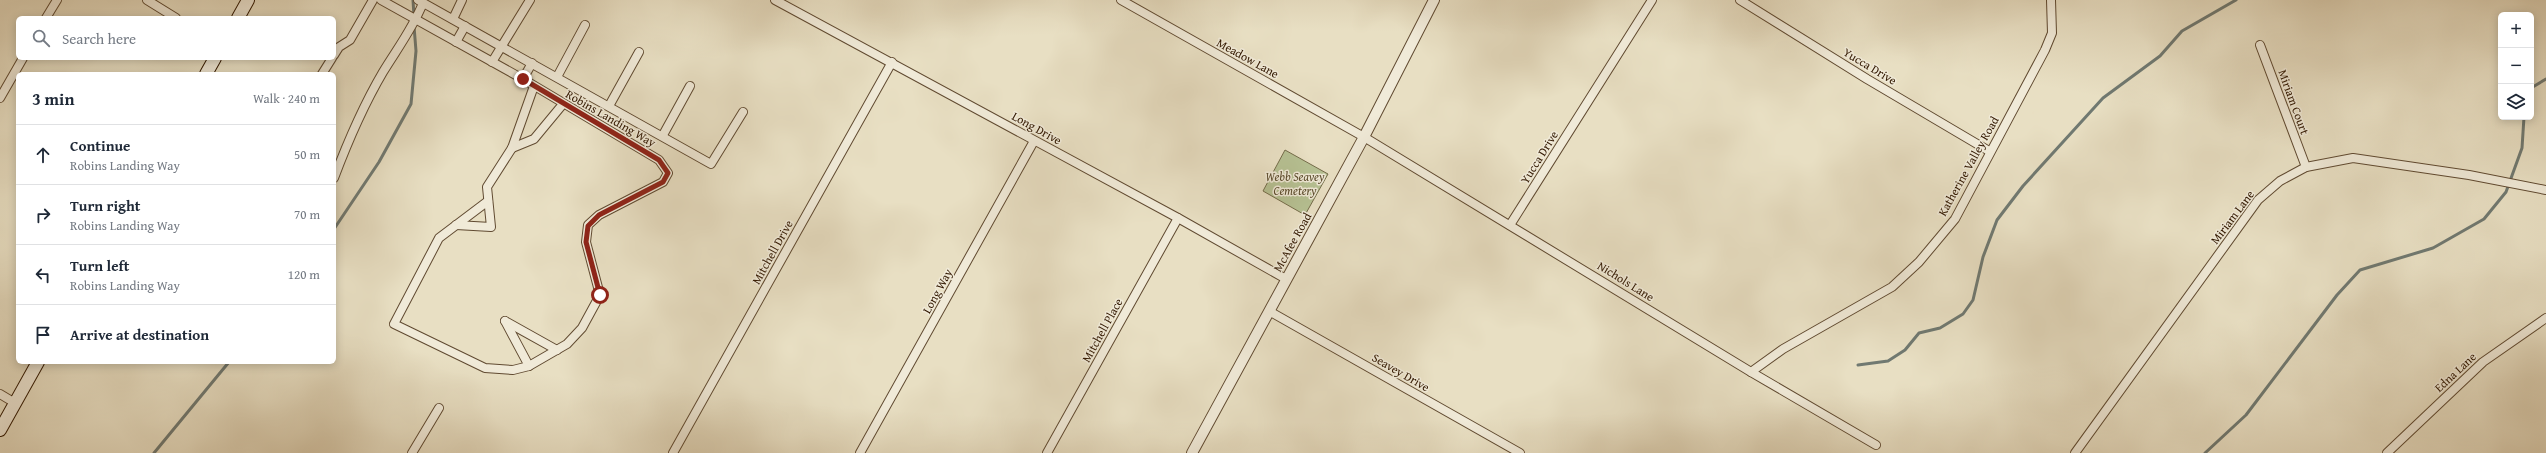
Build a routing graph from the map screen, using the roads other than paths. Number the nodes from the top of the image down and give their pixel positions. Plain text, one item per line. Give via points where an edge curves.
1 (57, 0) edge
2 (248, 0) edge
3 (373, 0) edge
4 (381, 0) edge
5 (462, 0) edge
6 (530, 0) edge
7 (775, 0) edge
8 (1434, 0) edge
9 (1652, 0) edge
10 (1740, 0) edge
11 (2051, 0) edge
12 (150, 1) edge
13 (1125, 1) edge
14 (421, 2) edge
15 (47, 16) edge
16 (173, 16) edge
17 (239, 16) edge
18 (452, 19) junction
19 (416, 20) junction
20 (585, 25) dead end
21 (465, 26) junction
22 (456, 42) junction
23 (2260, 45) dead end
24 (503, 47) junction
25 (336, 52) edge
26 (639, 52) dead end
27 (22, 60) edge
28 (214, 60) edge
29 (331, 60) edge
30 (492, 62) junction
31 (892, 62) junction
32 (532, 63) junction
33 (207, 72) edge
34 (323, 72) edge
35 (557, 77) junction
36 (523, 79) junction
37 (534, 86) junction
38 (690, 86) dead end
39 (0, 98) edge
40 (563, 104) junction
41 (609, 106) junction
42 (743, 112) dead end
43 (663, 135) junction
44 (1364, 137) junction
45 (1034, 141) junction
46 (512, 148) junction
47 (1990, 151) junction
48 (2306, 167) junction
49 (336, 173) edge
50 (2546, 190) edge
51 (488, 201) junction
52 (1178, 218) junction
53 (456, 225) junction
54 (1510, 225) junction
55 (1286, 279) junction
56 (1269, 311) junction
57 (2546, 318) edge
58 (557, 350) junction
59 (37, 364) edge
60 (529, 366) junction
61 (1751, 372) junction
62 (0, 394) edge
63 (15, 403) junction
64 (439, 408) dead end
65 (0, 430) edge
66 (1876, 445) dead end
67 (1194, 452) edge
68 (412, 453) edge
69 (673, 453) edge
70 (860, 453) edge
71 (1047, 453) edge
72 (1520, 453) edge
73 (2076, 453) edge
74 (2387, 453) edge

1 - 15 street
2 - 17 main road
3 - 25 street via 350,40
4 - 19 street, Robins Landing Way
5 - 18 street
6 - 24 street
7 - 31 street, Long Drive
8 - 44 street, McAfee Road
9 - 54 street, Yucca Drive
10 - 47 street, Yucca Drive
11 - 47 street, Katherine Valley Road via 2052,33
12 - 16 street
13 - 44 street, Meadow Lane
14 - 18 street, Robins Landing Way
14 - 19 street
18 - 21 street, Robins Landing Way
19 - 22 street, Robins Landing Way
19 - 49 street via 355,124
20 - 35 street
21 - 22 street
21 - 24 street, Robins Landing Way
22 - 30 street, Robins Landing Way
23 - 48 street, Miriam Court
24 - 30 street
24 - 32 street, Robins Landing Way
26 - 41 street
27 - 39 street
28 - 33 main road
29 - 34 street
30 - 36 street, Robins Landing Way
31 - 45 street, Long Drive
31 - 69 street, Mitchell Drive
32 - 35 street, Robins Landing Way
32 - 36 street
35 - 41 street, Robins Landing Way
36 - 37 street, Robins Landing Way
37 - 40 street, Robins Landing Way
37 - 46 street
38 - 43 street
40 - 46 street via 534,139
40 - 58 street, Robins Landing Way via 659,160 668,173 663,182 599,215 588,226 586,242 600,295 582,328 567,344
41 - 43 street, Robins Landing Way
42 - 43 street, Robins Landing Way via 711,164
44 - 54 street, Nichols Lane
44 - 55 street, McAfee Road
45 - 52 street, Long Drive
45 - 70 street, Long Way
46 - 51 street via 487,187
47 - 61 street, Katherine Valley Road via 1955,219 1919,262 1892,287 1783,349
48 - 50 street, Miriam Lane via 2353,158 2470,175
48 - 73 street, Miriam Lane via 2280,181 2258,200
51 - 53 street
51 - 53 street via 491,227
52 - 55 street, Long Drive
52 - 71 street, Mitchell Place
53 - 60 street, Robins Landing Way via 439,238 394,324 485,368 513,370
54 - 61 street, Nichols Lane
55 - 56 street, McAfee Road
56 - 67 street, McAfee Road
56 - 72 street, Seavey Drive
57 - 74 street, Edna Lane via 2483,362
58 - 60 street, Robins Landing Way
58 - 60 street via 505,321
59 - 63 main road
61 - 66 street, Nichols Lane
62 - 63 street
63 - 65 main road
64 - 68 street

